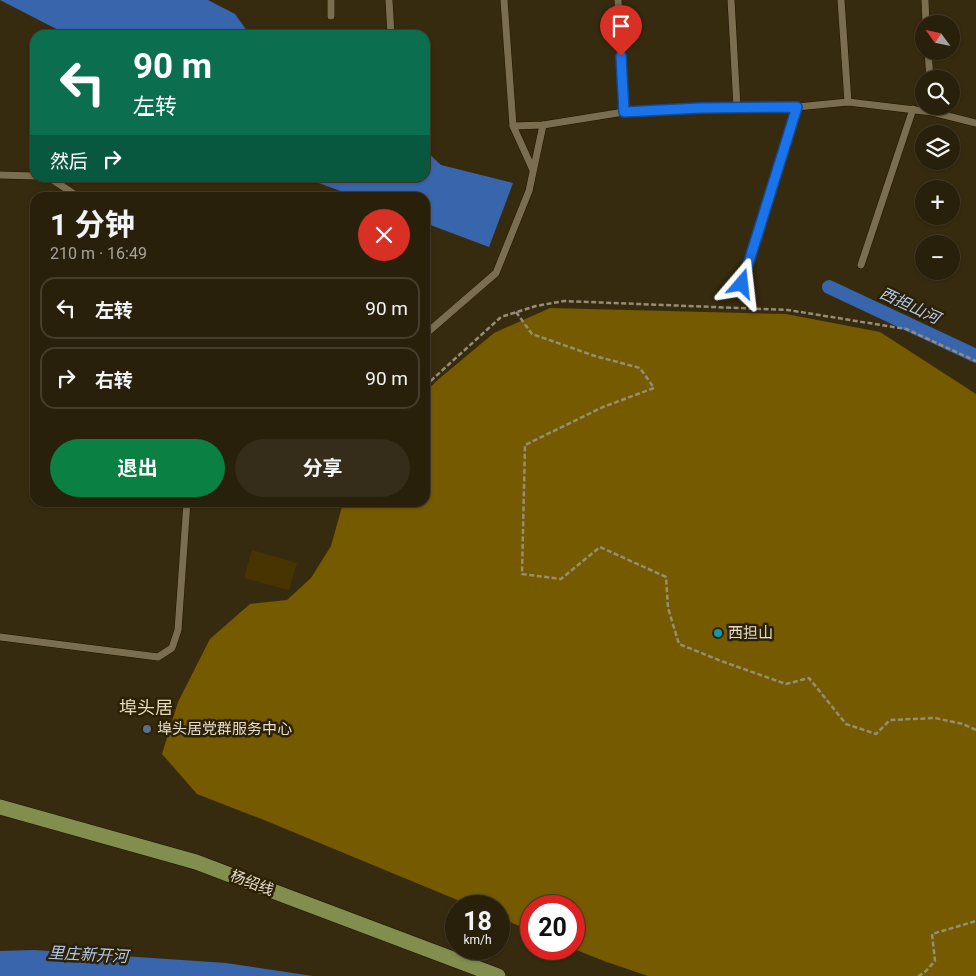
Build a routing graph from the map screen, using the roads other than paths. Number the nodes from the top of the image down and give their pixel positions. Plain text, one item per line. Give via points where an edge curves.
1 (331, 0) edge
2 (389, 0) edge
3 (504, 0) edge
4 (618, 0) edge
5 (731, 0) edge
6 (841, 0) edge
7 (925, 0) edge
8 (926, 15) edge
9 (331, 16) dead end
10 (391, 30) edge
11 (848, 102) junction
12 (737, 107) junction
13 (797, 107) junction
14 (913, 109) joint
15 (624, 112) junction
16 (951, 115) edge
17 (976, 123) edge
18 (543, 125) junction
19 (513, 126) junction
20 (533, 171) junction
21 (0, 175) edge
22 (30, 176) edge
23 (56, 182) edge
24 (71, 192) edge
25 (861, 265) dead end
26 (742, 284) dead end
27 (430, 329) edge
28 (187, 507) edge
29 (0, 637) edge
30 (0, 807) edge
31 (498, 976) edge

1 - 9 lane
2 - 10 lane
3 - 19 lane
4 - 15 lane
5 - 12 lane
6 - 11 lane
7 - 8 lane
11 - 13 lane
11 - 14 lane
12 - 13 lane
12 - 15 lane
13 - 26 lane
14 - 25 lane
15 - 18 lane
16 - 17 lane
18 - 19 lane
18 - 20 lane
19 - 20 lane
20 - 27 lane via 529,192 496,273
21 - 22 lane
23 - 24 lane
28 - 29 lane via 178,630 172,648 158,657
30 - 31 main road, 杨绍线 via 196,862

